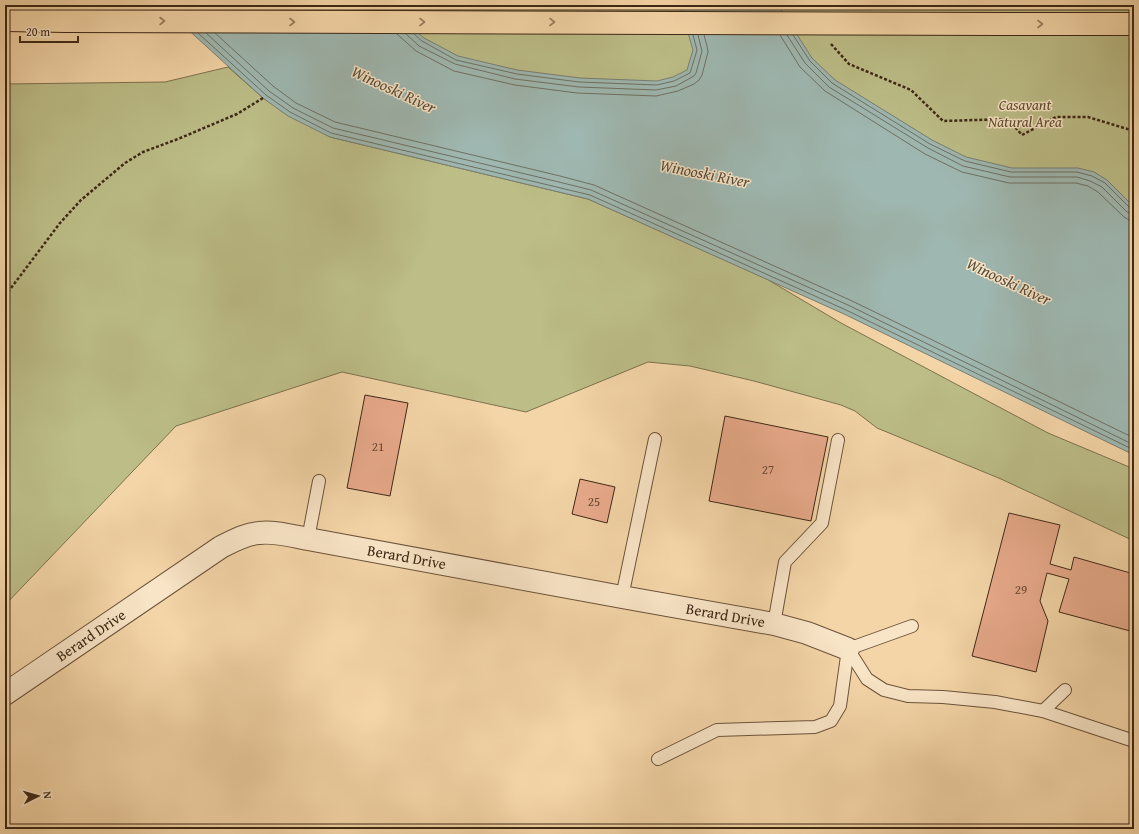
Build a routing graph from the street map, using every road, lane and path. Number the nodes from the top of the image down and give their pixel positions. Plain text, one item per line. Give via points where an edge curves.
1 (5, 20) edge
2 (1134, 24) edge
3 (829, 43) dead end
4 (263, 98) dead end
5 (1134, 131) edge
6 (5, 296) edge
7 (655, 439) dead end
8 (838, 440) dead end
9 (319, 482) dead end
10 (308, 539) junction
11 (622, 597) junction
12 (774, 624) junction
13 (912, 626) dead end
14 (848, 649) junction
15 (1065, 690) dead end
16 (5, 694) edge
17 (1043, 711) junction
18 (1134, 741) edge
19 (658, 759) dead end

1 -> 2 highway, bridge
3 - 5 path via 849,64 911,90 943,121 1008,119 1022,134 1056,117 1088,117
4 - 6 path via 237,114 143,152 125,163 81,200 60,223
7 - 11 lane
8 - 12 lane via 822,523 785,562
9 - 10 lane
10 - 11 street, Berard Drive
10 - 16 street, Berard Drive via 259,532 240,537 221,547
11 - 12 street, Berard Drive
12 - 14 street, Berard Drive via 807,633
13 - 14 lane
14 - 17 lane via 867,679 884,690 908,696 995,702
14 - 19 lane via 840,706 831,720 815,727 717,730
15 - 17 lane
17 - 18 lane

